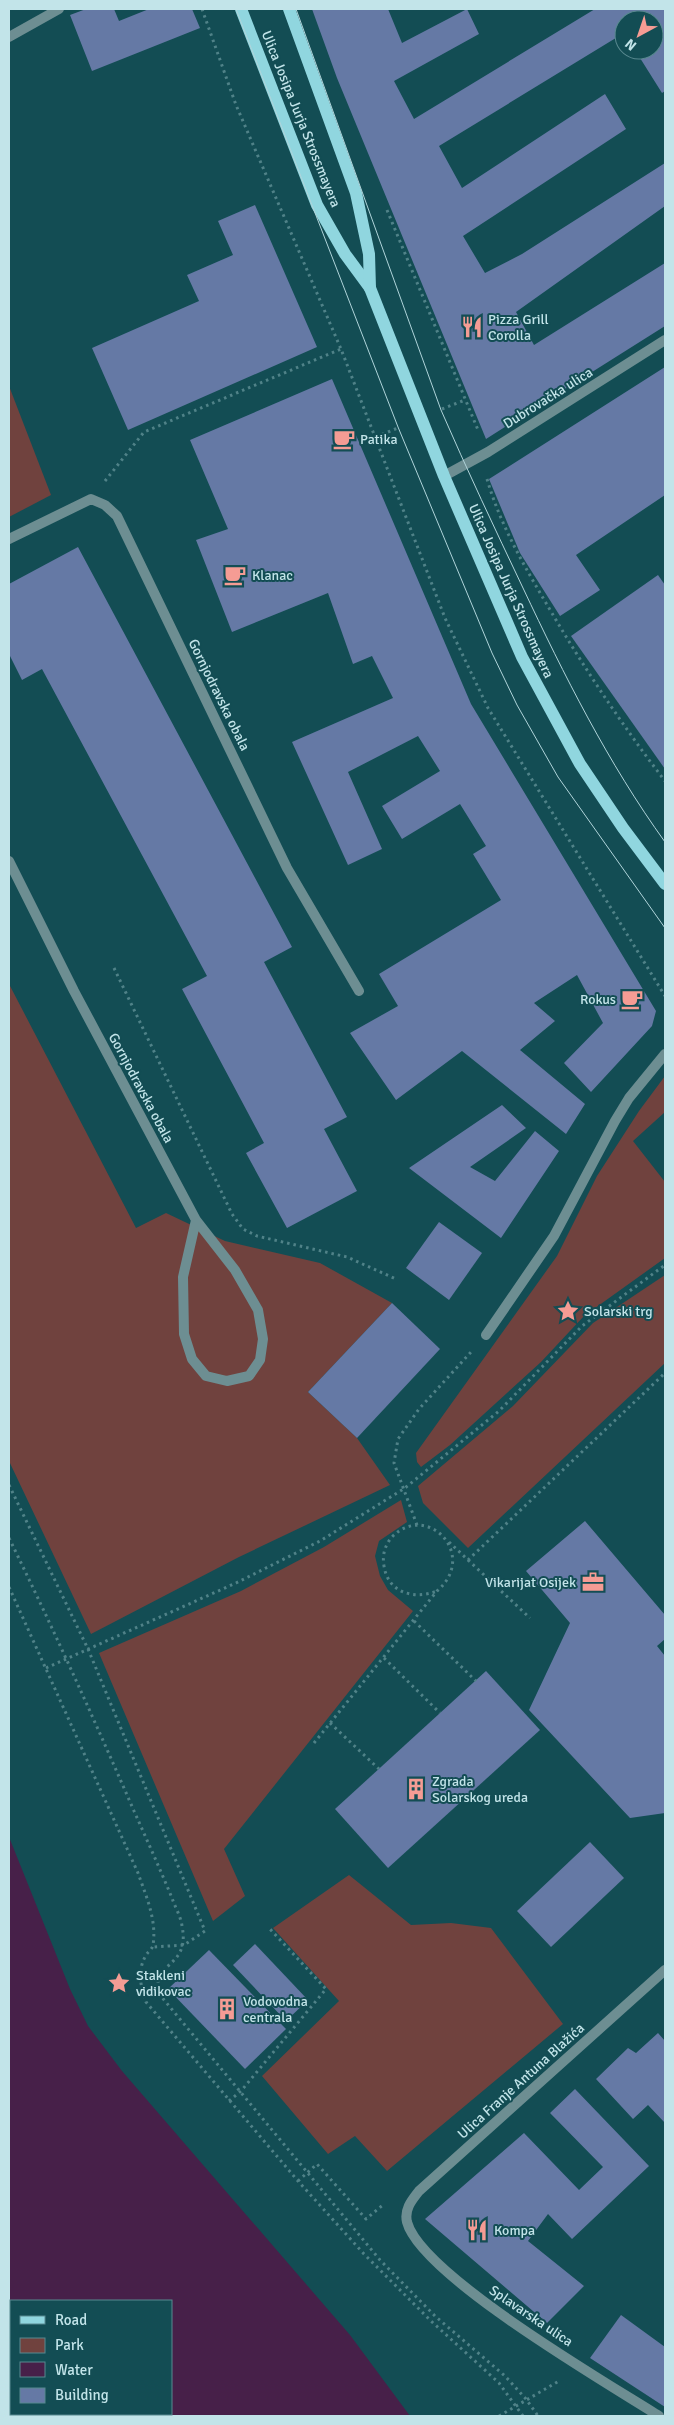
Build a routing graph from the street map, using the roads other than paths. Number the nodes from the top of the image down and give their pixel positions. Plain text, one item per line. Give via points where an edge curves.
1 (59, 9) edge
2 (241, 9) edge
3 (289, 9) edge
4 (9, 37) edge
5 (370, 288) junction
6 (665, 340) edge
7 (444, 476) junction
8 (9, 539) edge
9 (9, 861) edge
10 (665, 884) edge
11 (360, 991) dead end
12 (665, 1054) edge
13 (196, 1220) junction
14 (486, 1335) road end
15 (665, 1970) edge
16 (407, 2220) joint
17 (659, 2416) edge

1 - 4 street
2 - 5 main road, Ulica Josipa Jurja Strossmayera via 317,205 340,246
3 - 5 main road, Ulica Josipa Jurja Strossmayera via 356,193 369,254
5 - 7 main road, Ulica Josipa Jurja Strossmayera
6 - 7 street, Dubrovačka ulica via 488,452
7 - 10 main road, Ulica Josipa Jurja Strossmayera via 522,657 550,712 580,764
8 - 11 street, Gornjodravska obala via 91,499 105,505 117,516 287,868
9 - 13 street, Gornjodravska obala
12 - 14 street via 614,1121 554,1236
13 - 13 street, Gornjodravska obala via 183,1277 184,1334 192,1358 206,1376 227,1381 249,1376 260,1360 263,1339 258,1310 235,1270
15 - 16 street, Ulica Franje Antuna Blažića via 420,2191 407,2210
16 - 17 street, Splavarska ulica via 423,2248 468,2289

